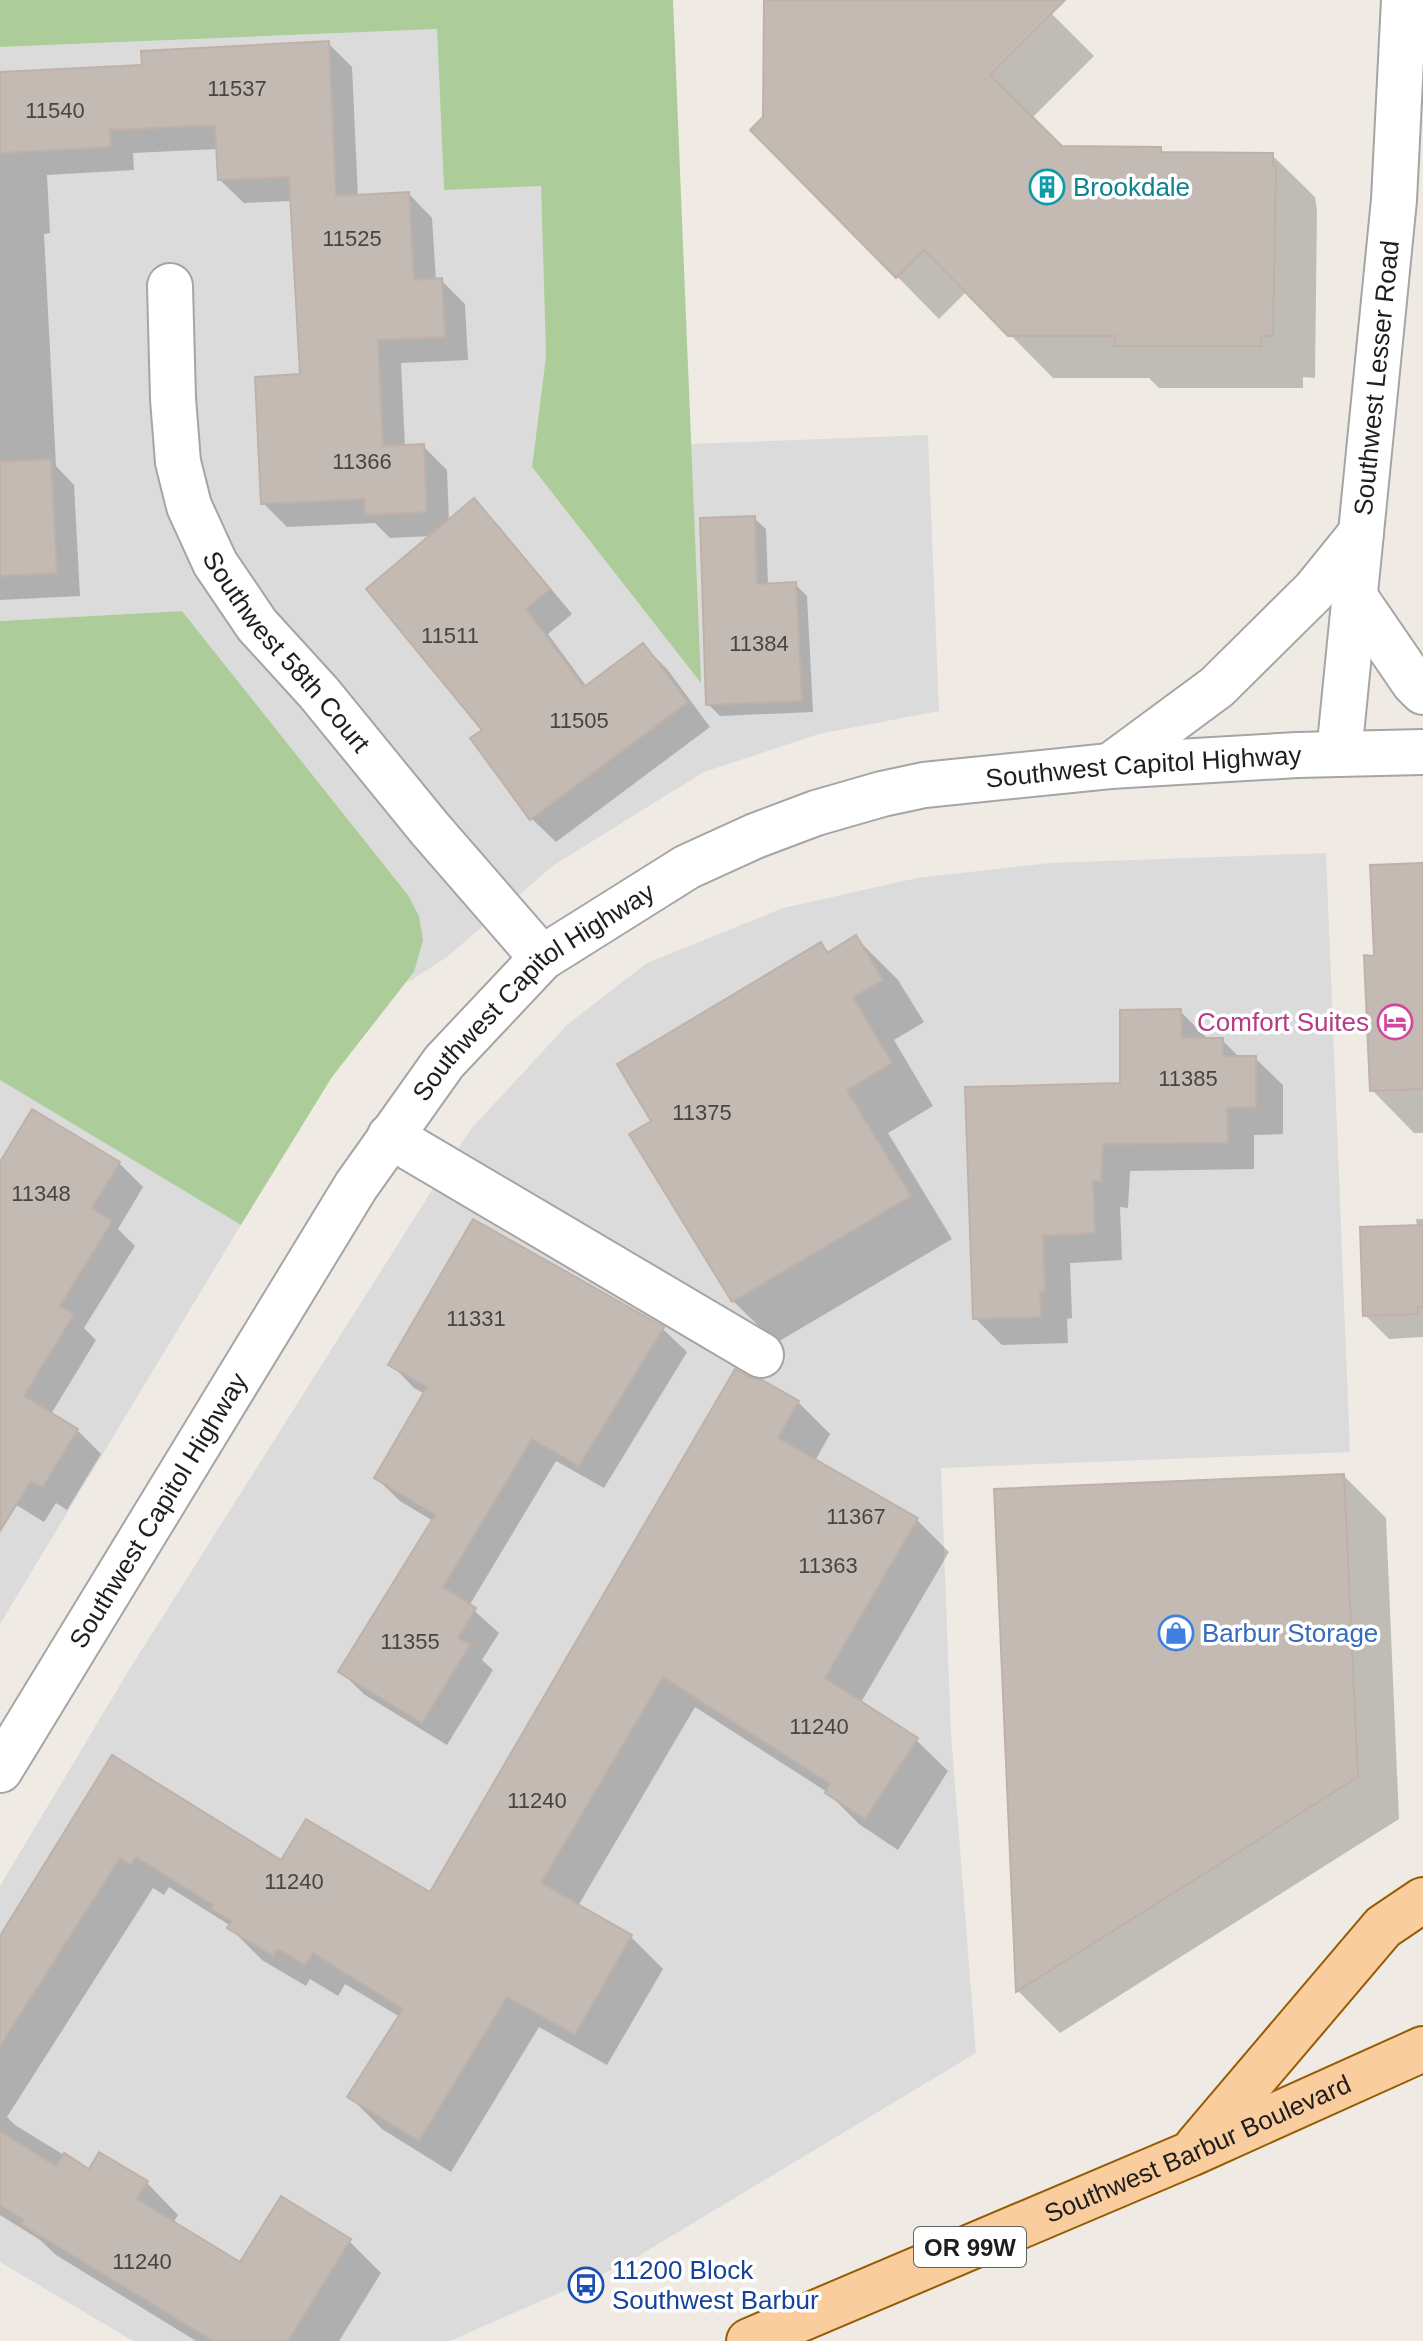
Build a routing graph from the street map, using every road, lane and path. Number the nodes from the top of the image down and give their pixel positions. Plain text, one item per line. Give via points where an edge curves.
1 (1404, 0) edge
2 (170, 286) dead end
3 (1361, 533) junction
4 (1355, 597) junction
5 (1423, 692) edge
6 (1423, 752) edge
7 (1339, 754) junction
8 (1110, 766) junction
9 (542, 958) junction
10 (390, 1136) junction
11 (761, 1355) dead end
12 (0, 1770) edge
13 (1423, 1900) edge
14 (1423, 2049) edge
15 (1190, 2154) junction
16 (749, 2341) edge

1 - 3 street, Southwest Lesser Road via 1394,200
2 - 9 street, Southwest 58th Court via 178,462 189,506 215,563 257,625
3 - 4 street, Southwest Lesser Road
3 - 8 street via 1314,591 1217,687
4 - 5 street
4 - 7 street, Southwest Lesser Road
6 - 7 street, Southwest Capitol Highway
7 - 8 street, Southwest Capitol Highway
8 - 9 street, Southwest Capitol Highway via 924,785 816,813 687,867
9 - 10 street, Southwest Capitol Highway via 444,1062
10 - 11 street
10 - 12 street, Southwest Capitol Highway
13 - 15 main road via 1383,1927
14 - 15 main road, Southwest Barbur Boulevard / OR 99W
15 - 16 main road, Southwest Barbur Boulevard / OR 99W

